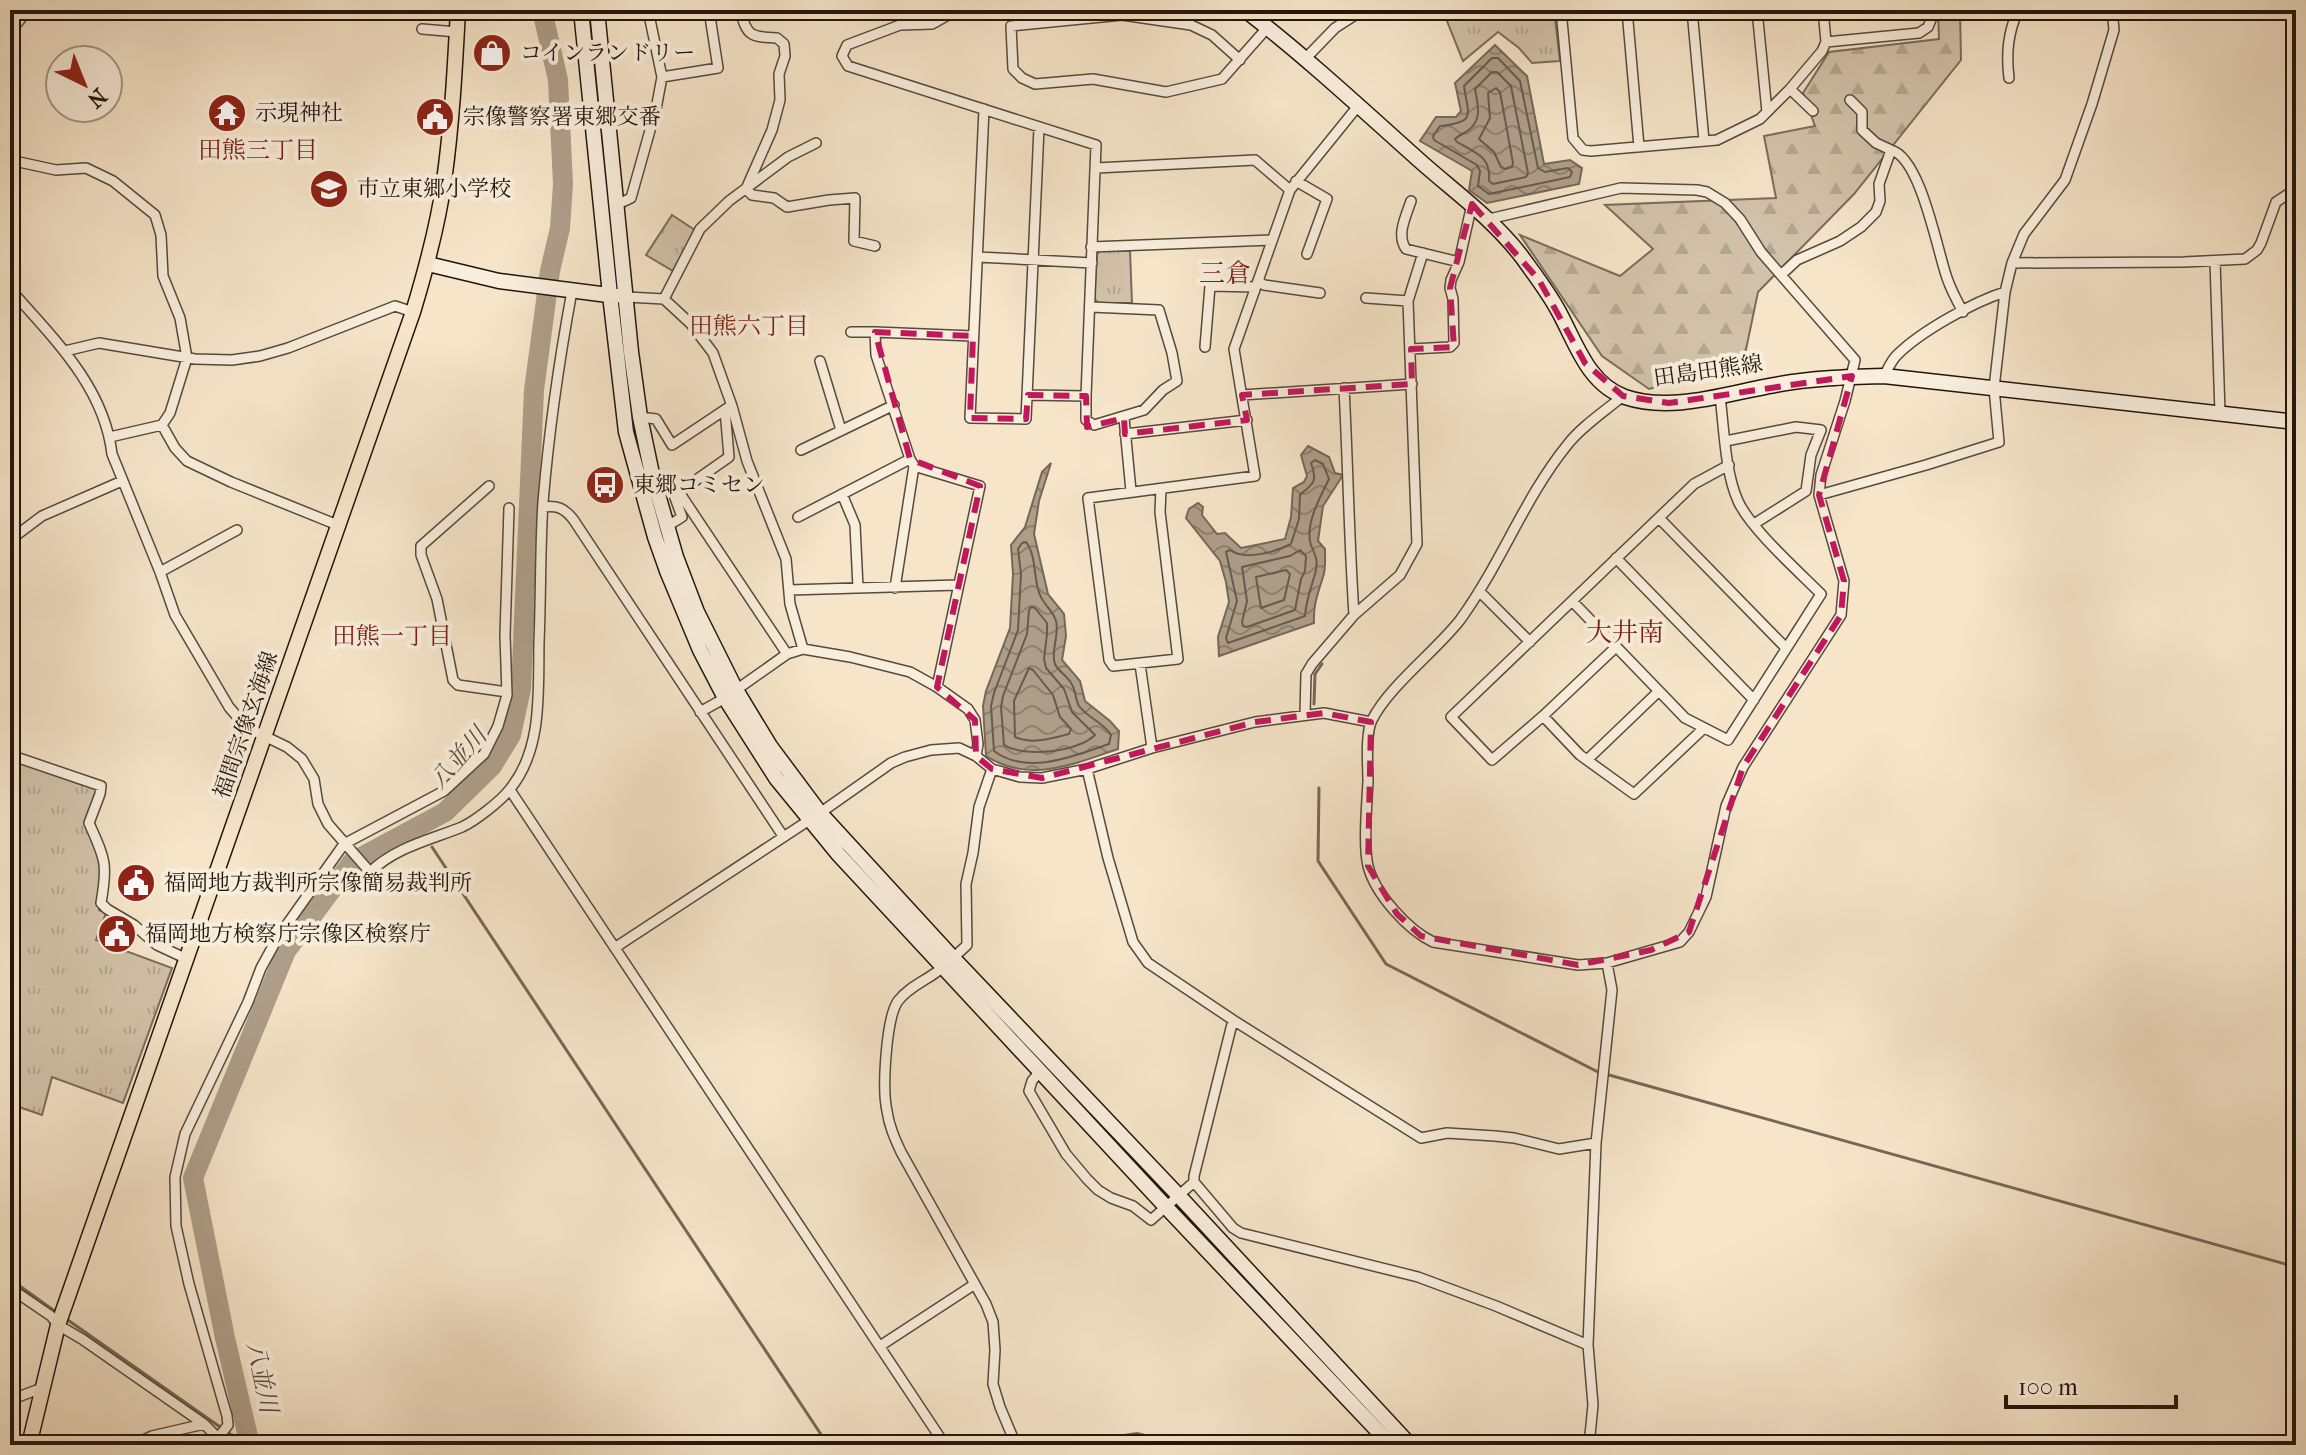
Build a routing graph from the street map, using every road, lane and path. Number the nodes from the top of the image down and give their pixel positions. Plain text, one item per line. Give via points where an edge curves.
1 (28, 10) edge
2 (458, 10) edge
3 (581, 10) edge
4 (597, 10) edge
5 (648, 10) edge
6 (709, 10) edge
7 (740, 10) edge
8 (957, 10) edge
9 (1245, 10) edge
10 (1363, 10) edge
11 (1561, 10) edge
12 (1627, 10) edge
13 (1692, 10) edge
14 (1757, 10) edge
15 (1823, 10) edge
16 (1935, 10) edge
17 (2018, 10) edge
18 (2112, 10) edge
19 (1152, 15) edge
20 (1267, 28) junction
21 (422, 29) dead end
22 (10, 32) edge
23 (457, 32) junction
24 (1826, 42) junction
25 (1305, 59) junction
26 (1240, 60) junction
27 (662, 77) junction
28 (2009, 78) dead end
29 (1790, 89) junction
30 (1850, 100) dead end
31 (1358, 106) junction
32 (984, 109) junction
33 (1813, 111) dead end
34 (1767, 112) junction
35 (1039, 128) junction
36 (1704, 141) junction
37 (816, 143) dead end
38 (1639, 147) junction
39 (1891, 150) junction
40 (10, 160) edge
41 (1096, 168) junction
42 (1293, 185) junction
43 (746, 189) junction
44 (2296, 189) edge
45 (1411, 201) dead end
46 (1472, 204) junction
47 (616, 205) junction
48 (1489, 219) junction
49 (1272, 240) junction
50 (875, 246) dead end
51 (1091, 247) junction
52 (1423, 253) junction
53 (1307, 254) dead end
54 (978, 257) junction
55 (1034, 261) junction
56 (2215, 261) junction
57 (1459, 262) junction
58 (1092, 263) junction
59 (2012, 263) junction
60 (428, 264) junction
61 (1782, 274) junction
62 (1257, 284) junction
63 (10, 289) edge
64 (570, 290) junction
65 (2005, 292) junction
66 (1320, 293) dead end
67 (610, 295) junction
68 (627, 297) junction
69 (1366, 298) dead end
70 (664, 299) junction
71 (1408, 301) junction
72 (1091, 307) junction
73 (413, 312) junction
74 (1963, 312) junction
75 (851, 332) dead end
76 (875, 332) junction
77 (973, 336) junction
78 (1205, 347) dead end
79 (1411, 349) junction
80 (65, 351) junction
81 (187, 358) junction
82 (820, 361) dead end
83 (1852, 376) junction
84 (1884, 376) junction
85 (1412, 384) junction
86 (1344, 388) junction
87 (1994, 388) junction
88 (1028, 395) junction
89 (1242, 395) junction
90 (1086, 396) junction
91 (1623, 396) junction
92 (1720, 396) junction
93 (894, 405) junction
94 (728, 408) junction
95 (2220, 413) junction
96 (640, 417) junction
97 (1124, 418) junction
98 (1247, 420) junction
99 (2296, 422) edge
100 (162, 425) junction
101 (841, 430) junction
102 (1125, 434) junction
103 (110, 437) junction
104 (1726, 441) junction
105 (801, 450) dead end
106 (912, 462) junction
107 (1729, 465) junction
108 (122, 481) junction
109 (489, 486) dead end
110 (1161, 489) junction
111 (1131, 491) junction
112 (679, 492) junction
113 (842, 494) junction
114 (1819, 495) junction
115 (543, 507) junction
116 (509, 508) dead end
117 (798, 517) dead end
118 (1659, 518) junction
119 (1754, 524) junction
120 (340, 526) junction
121 (666, 527) junction
122 (237, 530) dead end
123 (10, 540) edge
124 (1616, 558) junction
125 (160, 572) junction
126 (958, 585) junction
127 (858, 588) junction
128 (895, 588) junction
129 (789, 590) junction
130 (1479, 591) junction
131 (1572, 601) junction
132 (1354, 615) junction
133 (1530, 642) junction
134 (1616, 647) junction
135 (1786, 648) junction
136 (803, 649) junction
137 (787, 654) junction
138 (1140, 664) junction
139 (937, 687) junction
140 (1659, 691) junction
141 (507, 692) junction
142 (730, 694) junction
143 (1754, 700) junction
144 (700, 712) junction
145 (1305, 714) junction
146 (1543, 716) junction
147 (1371, 722) junction
148 (1704, 728) junction
149 (265, 737) junction
150 (1152, 748) junction
151 (10, 755) edge
152 (976, 756) junction
153 (1587, 760) junction
154 (992, 769) junction
155 (1087, 769) junction
156 (510, 790) junction
157 (815, 817) junction
158 (783, 836) junction
159 (346, 847) junction
160 (616, 947) junction
161 (187, 959) junction
162 (948, 963) junction
163 (1607, 963) junction
164 (1233, 1020) junction
165 (1040, 1071) junction
166 (1596, 1143) junction
167 (1194, 1182) junction
168 (1179, 1196) junction
169 (1166, 1207) junction
170 (975, 1284) junction
171 (10, 1288) edge
172 (58, 1325) junction
173 (1588, 1345) junction
174 (880, 1346) junction
175 (42, 1388) junction
176 (10, 1400) edge
177 (204, 1424) junction
178 (221, 1441) edge
179 (29, 1445) edge
180 (133, 1445) edge
181 (945, 1445) edge
182 (1016, 1445) edge
183 (1391, 1445) edge
184 (1410, 1445) edge
185 (1589, 1445) edge

1 - 22 street
2 - 23 main road, 福間宗像玄海線
3 - 67 street
4 - 47 street
5 - 27 street
6 - 27 street via 718,68
7 - 43 street via 751,35 777,38 785,56 772,130
8 - 32 street via 932,24 900,25 847,45 842,56 848,66
9 - 20 street, 田島田熊線
10 - 25 street via 1335,28
11 - 38 street via 1573,138 1583,150
12 - 38 street
13 - 36 street
14 - 34 street
15 - 24 street
16 - 24 street via 1919,33
17 - 28 street via 2007,49
18 - 59 street via 2114,30 2065,180 2024,234
19 - 26 street via 1212,35
19 - 26 street via 1011,26 1013,69 1035,84 1093,79 1166,92 1222,79
20 - 25 street, 田島田熊線
20 - 26 street
21 - 23 street
23 - 60 main road, 福間宗像玄海線 via 444,182
24 - 29 street
25 - 31 street, 田島田熊線
27 - 47 street via 631,198
29 - 33 street
29 - 34 street
30 - 39 street via 1862,112 1862,130
31 - 42 street
31 - 46 street, 田島田熊線
32 - 35 street
32 - 54 street
34 - 36 street via 1717,140
35 - 41 street via 1096,145
35 - 55 street
36 - 38 street
37 - 43 street
39 - 61 street via 1876,212 1840,241 1797,260
39 - 74 street via 1911,167
40 - 81 street via 56,170 86,168 113,181 155,215 163,276 180,318
41 - 42 street via 1255,160
41 - 51 street
42 - 49 street
42 - 53 street via 1327,199
43 - 50 street via 787,207 855,198 854,241
43 - 70 street via 700,229
44 - 56 street via 2276,202 2252,255
45 - 52 street via 1400,239 1406,249
46 - 48 street, 田島田熊線
46 - 57 street
47 - 68 street
48 - 61 street via 1621,188 1697,190 1725,203
48 - 91 street, 田島田熊線 via 1539,280 1585,363
49 - 51 street
49 - 62 street
51 - 58 street
52 - 57 street
52 - 71 street
54 - 55 street
54 - 77 street
55 - 58 street
55 - 88 street
56 - 59 street
56 - 95 street
57 - 79 street via 1450,288 1454,343
58 - 72 street
59 - 65 street
60 - 64 street
60 - 73 main road, 福間宗像玄海線
61 - 83 street via 1855,360
62 - 66 street
62 - 78 street via 1210,286
62 - 89 street via 1234,349
63 - 80 street
64 - 67 street
64 - 115 street
65 - 74 street
65 - 87 street
67 - 68 street
67 - 142 street via 626,432 655,537 695,639
68 - 70 street
68 - 96 street
69 - 71 street
70 - 94 street via 713,353
71 - 79 street
72 - 90 street
72 - 97 street via 1159,310 1172,353 1177,381 1144,410
73 - 81 street via 395,306 383,309 260,356
73 - 120 main road, 福間宗像玄海線
74 - 84 street via 1895,356
75 - 76 street
76 - 77 street
76 - 93 street via 876,355
77 - 88 street via 970,418 1026,419
79 - 85 street
80 - 81 street via 99,343
80 - 103 street via 98,403
81 - 100 street
82 - 101 street
83 - 84 street, 田島田熊線
83 - 92 street, 田島田熊線
83 - 114 street via 1823,464
84 - 87 street, 田島田熊線
85 - 86 street
85 - 132 street via 1417,544 1400,575
86 - 89 street
86 - 132 street
87 - 95 street, 田島田熊線
87 - 114 street via 1999,442
88 - 90 street
89 - 98 street
90 - 97 street via 1086,420 1094,425
91 - 92 street, 田島田熊線 via 1669,403
91 - 130 street via 1569,442
92 - 104 street
93 - 101 street
93 - 106 street
94 - 96 street via 672,445 656,419
94 - 112 street via 729,457
94 - 129 street via 786,559
95 - 99 street, 田島田熊線
96 - 121 street
97 - 102 street
98 - 102 street
98 - 110 street via 1255,476
100 - 103 street
100 - 120 street via 187,461
101 - 105 street
102 - 111 street
103 - 108 street
104 - 107 street
104 - 119 street via 1796,427 1821,430 1806,491
106 - 113 street
106 - 126 street via 980,486
106 - 128 street
107 - 118 street via 1694,484
107 - 119 street via 1739,503
108 - 123 street via 42,516
108 - 125 street
109 - 141 street via 421,546 421,555 437,599 453,680
110 - 111 street
110 - 138 street via 1178,659
111 - 138 street via 1088,498 1109,660 1113,666
112 - 121 street via 674,495 682,517
112 - 137 street
113 - 117 street
113 - 127 street via 855,525
114 - 163 street via 1844,581 1841,615 1743,767 1726,806 1706,897 1689,932 1680,942
115 - 144 street via 564,509 573,519
115 - 156 street via 538,706 532,743
116 - 141 street
118 - 124 street
118 - 135 street
119 - 135 street via 1821,594
120 - 149 main road, 福間宗像玄海線
121 - 142 street
122 - 125 street
124 - 131 street
124 - 143 street
125 - 149 street via 175,615 229,707 246,727
126 - 128 street
126 - 139 street
127 - 128 street
127 - 129 street
129 - 136 street
130 - 133 street
130 - 147 street
131 - 133 street
131 - 134 street
132 - 145 street via 1306,674
133 - 146 street via 1451,717 1492,760
134 - 140 street
134 - 146 street
135 - 143 street
136 - 137 street
136 - 139 street via 910,672
137 - 142 street
138 - 150 street
139 - 152 street via 975,720
140 - 148 street via 1685,718
140 - 153 street
141 - 159 street via 498,726 484,754 469,769 444,791
142 - 144 street
142 - 157 street
143 - 148 street via 1728,740
144 - 158 street
145 - 147 street
145 - 150 street
146 - 153 street
147 - 163 street via 1368,866 1397,914 1433,942 1578,965
148 - 153 street via 1634,794
149 - 159 street via 302,759 328,824
149 - 161 main road, 福間宗像玄海線
150 - 155 street
151 - 161 street via 101,786 89,823 106,868 101,903 157,945
152 - 154 street
152 - 157 street via 959,748 905,757
154 - 155 street via 1042,778
154 - 162 street via 979,807 966,884 967,945
155 - 164 street via 1133,942 1148,963
156 - 159 street via 465,826 409,846 370,872
156 - 160 street
157 - 158 street
157 - 162 street
158 - 160 street
159 - 178 street via 261,968 177,1161 178,1239 227,1416
160 - 174 street
161 - 172 main road, 福間宗像玄海線
162 - 165 street
162 - 168 street
162 - 170 street via 895,1005 884,1091 901,1152
163 - 166 street via 1612,990
164 - 166 street via 1421,1138 1447,1133 1495,1136 1559,1149
164 - 167 street
165 - 169 street
165 - 169 street via 1029,1091 1087,1179 1151,1220
166 - 173 street
167 - 168 street
167 - 173 street via 1241,1233 1418,1277
168 - 169 street
168 - 184 street
169 - 183 street
170 - 174 street
170 - 182 street via 993,1322 993,1384
171 - 172 street
172 - 175 main road, 福間宗像玄海線
172 - 177 street
173 - 185 street via 1593,1405
174 - 181 street
175 - 176 street
175 - 179 main road, 福間宗像玄海線
177 - 178 street
177 - 180 street

